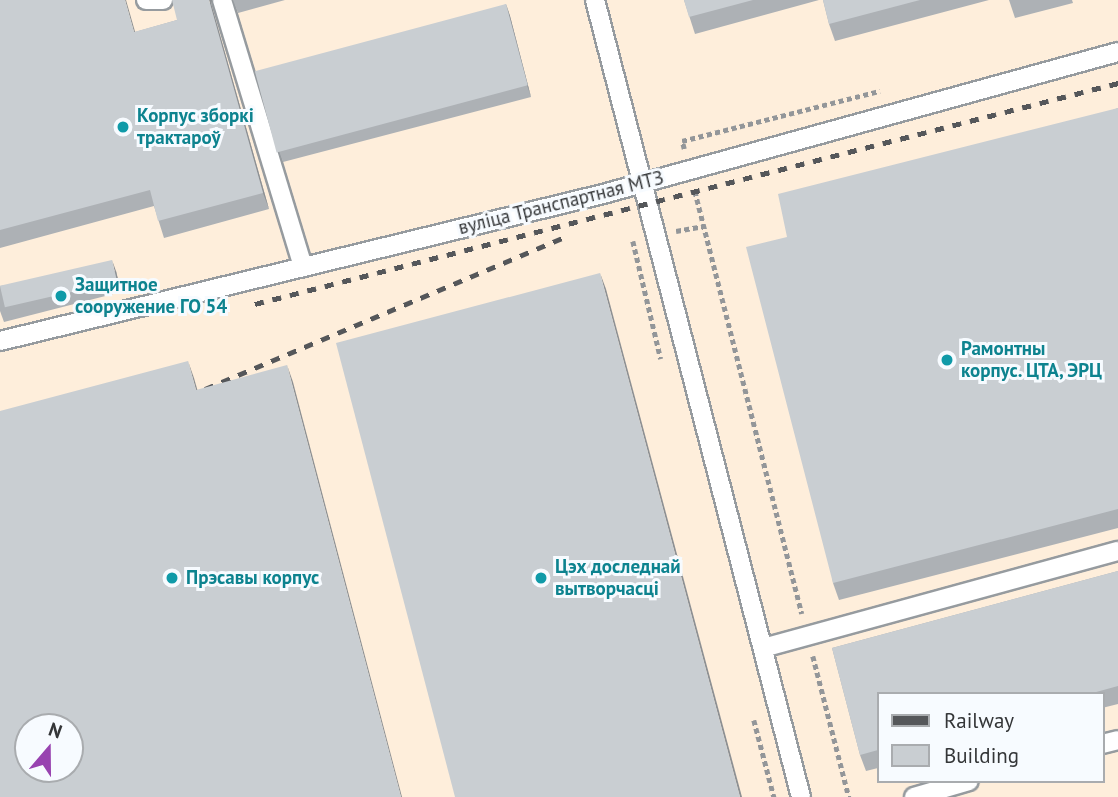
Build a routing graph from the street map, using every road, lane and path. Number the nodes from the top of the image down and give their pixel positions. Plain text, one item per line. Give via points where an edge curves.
1 (146, 0) edge
2 (163, 0) edge
3 (222, 0) edge
4 (595, 0) edge
5 (1118, 52) edge
6 (644, 182) junction
7 (703, 226) dead end
8 (303, 267) junction
9 (0, 341) edge
10 (1118, 551) edge
11 (807, 635) junction
12 (763, 648) junction
13 (962, 783) edge
14 (801, 797) edge
15 (849, 797) edge
16 (914, 797) edge

1 - 2 lane
3 - 8 lane
4 - 6 lane
5 - 6 lane, вуліца Транспартная МТЗ
6 - 8 lane, вуліца Транспартная МТЗ
6 - 12 lane
7 - 11 path
8 - 9 lane, вуліца Транспартная МТЗ
10 - 11 lane
11 - 12 lane
11 - 15 path
12 - 14 lane
13 - 16 lane

